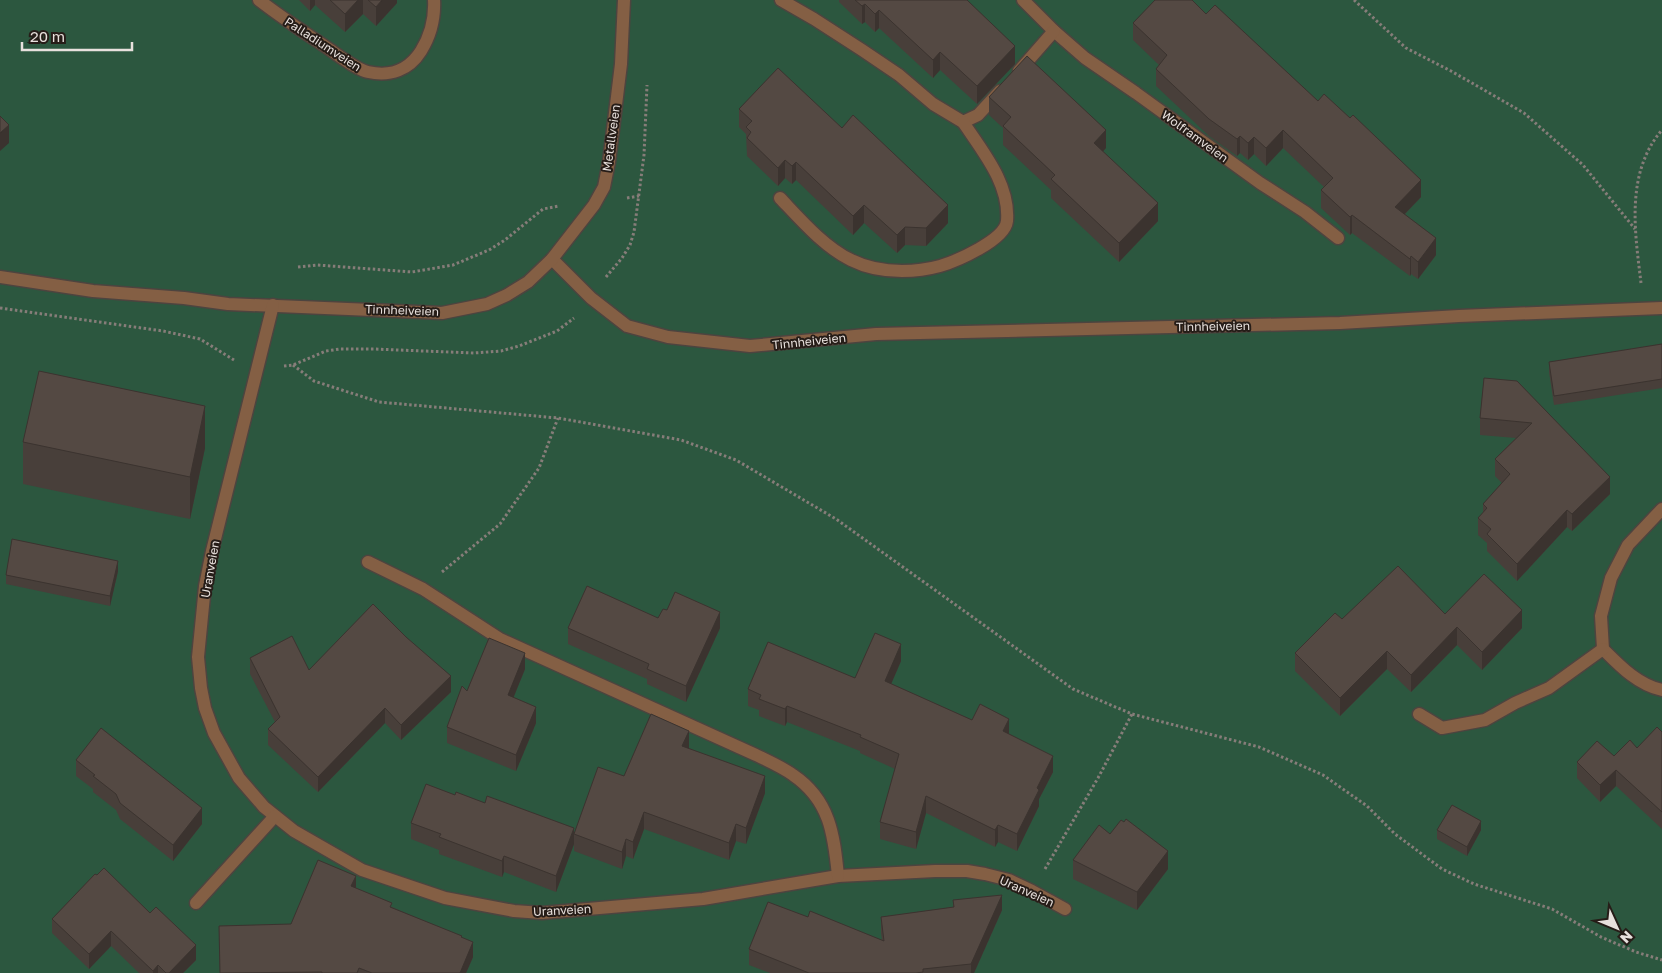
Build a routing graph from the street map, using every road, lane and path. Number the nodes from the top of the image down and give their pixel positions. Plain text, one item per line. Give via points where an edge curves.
1 (259, 0) edge
2 (434, 0) edge
3 (624, 0) edge
4 (781, 0) edge
5 (1023, 0) edge
6 (1354, 0) edge
7 (1054, 31) junction
8 (647, 80) dead end
9 (963, 122) junction
10 (1662, 130) edge
11 (780, 198) dead end
12 (594, 205) junction
13 (1635, 228) junction
14 (1338, 238) dead end
15 (552, 259) junction
16 (298, 268) dead end
17 (0, 277) edge
18 (273, 305) junction
19 (1646, 308) junction
20 (1662, 308) edge
21 (293, 365) dead end
22 (558, 418) junction
23 (1662, 509) edge
24 (368, 562) dead end
25 (423, 589) junction
26 (1603, 649) junction
27 (1662, 690) edge
28 (1132, 714) junction
29 (1419, 714) dead end
30 (275, 816) junction
31 (838, 876) junction
32 (1032, 891) junction
33 (196, 903) dead end
34 (1064, 909) dead end
35 (1662, 960) edge

1 - 2 street, Palladiumveien via 367,72 393,73 417,57 429,38
3 - 12 street, Metallveien via 621,64 609,162 604,187
4 - 9 street via 862,50 933,104
5 - 7 street, Wolframveien
6 - 13 path via 1406,48 1524,113 1583,165
7 - 9 street via 978,115
7 - 14 street, Wolframveien via 1085,58
8 - 12 path via 639,196
9 - 11 street via 999,178 1007,204 1006,224 992,242 967,255 939,266 903,271 874,269 850,260 826,243
10 - 13 path via 1646,156 1639,178
12 - 15 street, Metallveien
12 - 16 path via 543,209 489,250 453,265 412,272 317,265
13 - 19 path
15 - 18 street, Tinnheiveien via 528,282 508,295 488,304 442,313
15 - 19 street, Tinnheiveien via 591,298 627,326 668,337 750,346 876,334 1340,324
17 - 18 street, Tinnheiveien via 93,291
18 - 30 street, Uranveien via 212,551 198,657 200,688 214,733 239,778
19 - 20 street, Tinnheiveien
21 - 22 path via 314,381 379,402
22 - 25 path via 539,468 500,524
22 - 28 path via 682,440 736,460 836,519 1073,689
23 - 26 street via 1628,545 1611,578 1601,616
24 - 25 street
25 - 31 street via 500,640 756,755 793,775 814,793 828,817
26 - 27 street via 1624,671
26 - 29 street via 1549,688 1486,720 1442,728
28 - 32 path
28 - 35 path via 1259,748 1323,775 1367,806 1395,834 1442,870 1474,884 1552,909 1601,937
30 - 31 street, Uranveien via 362,870 445,898 514,911 542,913 704,899
30 - 33 street
31 - 32 street, Uranveien via 967,871 1009,880
32 - 34 street, Uranveien

